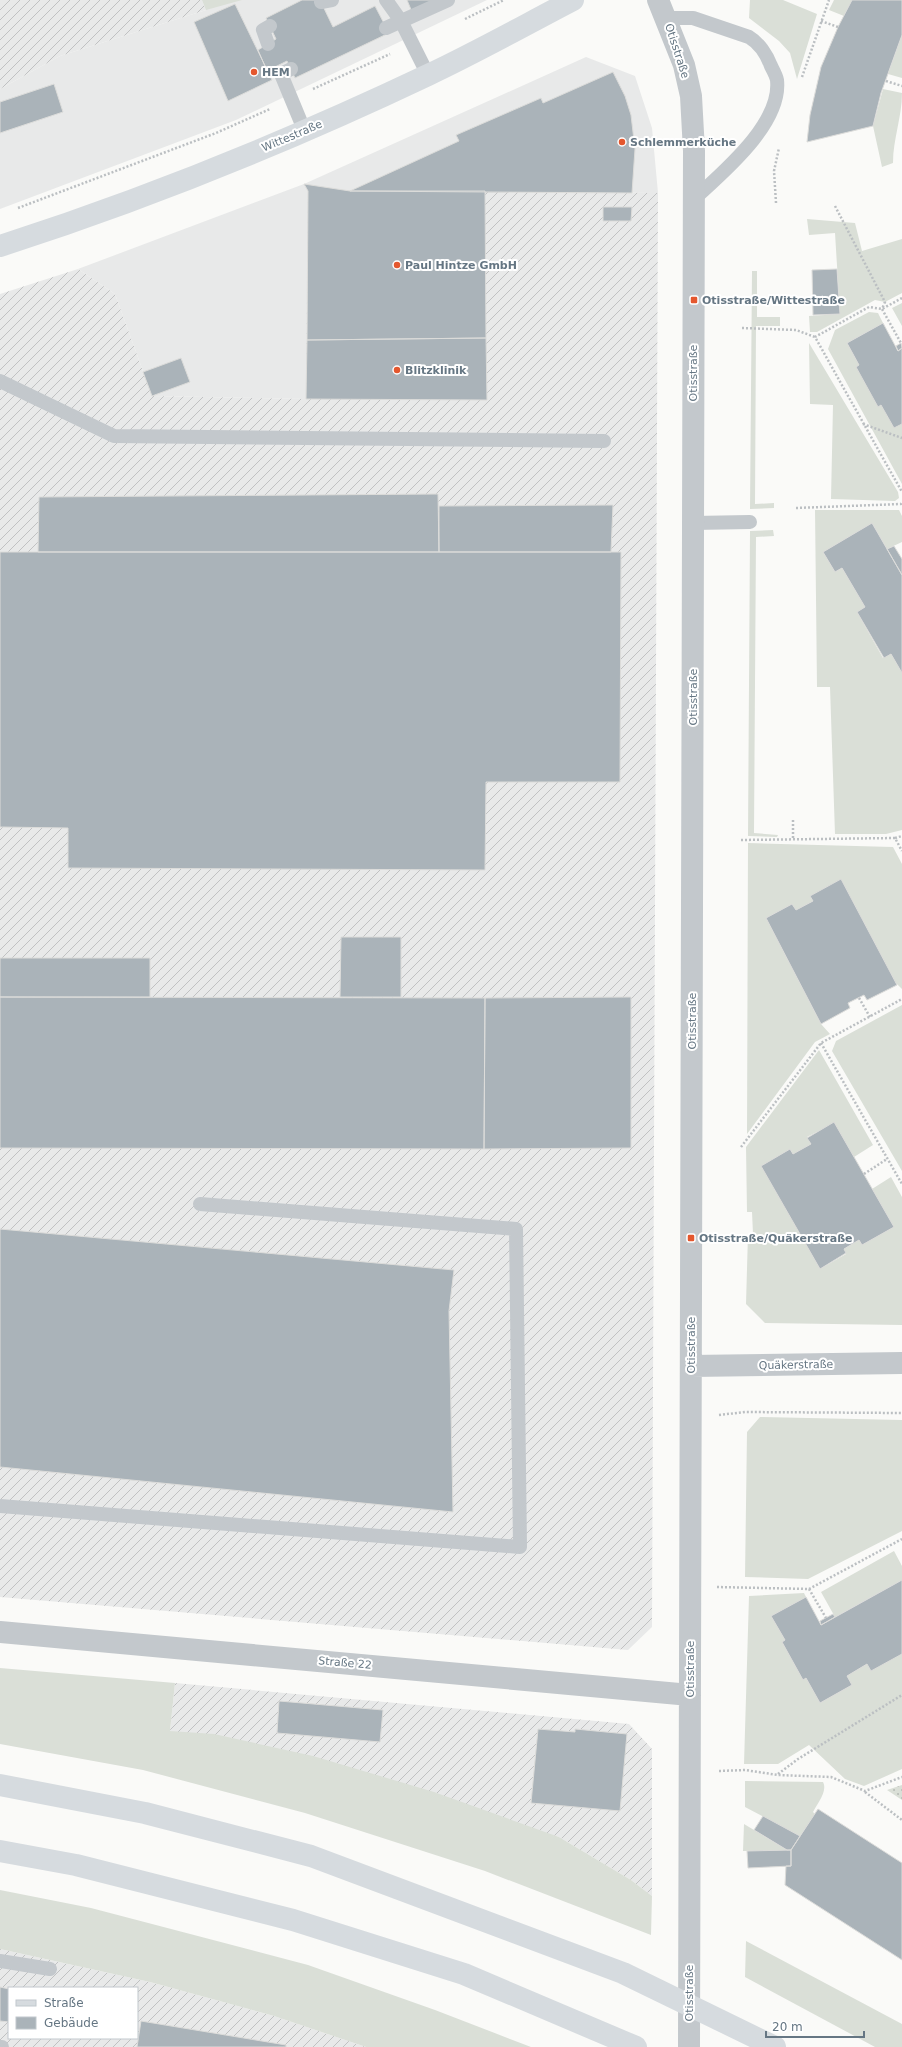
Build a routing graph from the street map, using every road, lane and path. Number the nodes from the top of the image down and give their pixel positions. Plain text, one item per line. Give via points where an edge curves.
1 (386, 0) edge
2 (448, 0) edge
3 (504, 0) edge
4 (573, 0) edge
5 (662, 9) edge
6 (462, 20) dead end
7 (401, 21) junction
8 (821, 21) dead end
9 (270, 26) dead end
10 (838, 27) dead end
11 (386, 28) dead end
12 (268, 44) dead end
13 (413, 44) junction
14 (283, 70) dead end
15 (428, 75) junction
16 (886, 81) dead end
17 (902, 86) edge
18 (291, 100) junction
19 (304, 132) junction
20 (694, 199) junction
21 (835, 206) dead end
22 (15, 209) dead end
23 (0, 246) edge
24 (902, 298) edge
25 (882, 309) junction
26 (742, 328) dead end
27 (815, 337) junction
28 (901, 344) edge
29 (0, 381) edge
30 (863, 423) junction
31 (902, 438) edge
32 (604, 441) dead end
33 (902, 492) edge
34 (902, 504) edge
35 (796, 508) dead end
36 (750, 522) dead end
37 (693, 523) junction
38 (793, 820) dead end
39 (902, 836) edge
40 (895, 838) junction
41 (741, 840) dead end
42 (793, 840) junction
43 (902, 851) edge
44 (859, 998) dead end
45 (902, 999) edge
46 (870, 1017) junction
47 (821, 1042) junction
48 (741, 1147) dead end
49 (887, 1159) junction
50 (864, 1174) dead end
51 (902, 1184) edge
52 (200, 1204) dead end
53 (902, 1364) edge
54 (691, 1366) junction
55 (902, 1412) edge
56 (723, 1415) dead end
57 (0, 1506) edge
58 (901, 1540) edge
59 (720, 1587) dead end
60 (810, 1589) junction
61 (826, 1618) dead end
62 (0, 1632) edge
63 (690, 1695) junction
64 (902, 1695) edge
65 (690, 1771) junction
66 (778, 1775) junction
67 (902, 1777) edge
68 (0, 1785) edge
69 (865, 1791) junction
70 (902, 1820) edge
71 (0, 1851) edge
72 (0, 1961) edge
73 (50, 1969) dead end
74 (627, 2043) edge
75 (772, 2045) edge
76 (689, 2047) edge

1 - 7 lane
2 - 7 lane
3 - 6 path
4 - 15 main road, Wittestraße
5 - 20 street, Otisstraße via 684,65 691,96
5 - 20 lane via 755,41 768,59 777,80 774,102 766,120 745,152
7 - 11 lane
7 - 13 lane
8 - 10 path
9 - 12 lane via 263,30
13 - 15 lane
13 - 18 path
14 - 18 lane
15 - 19 main road, Wittestraße
16 - 17 path
18 - 19 lane
18 - 22 path via 216,133
19 - 23 main road, Wittestraße via 183,182 64,226
20 - 37 street, Otisstraße
21 - 25 path via 885,302
24 - 25 path
25 - 27 path via 869,307
25 - 28 path
26 - 27 path via 796,330
27 - 30 path
29 - 32 lane via 114,436
30 - 31 path
30 - 33 path
34 - 35 path
36 - 37 lane
37 - 54 street, Otisstraße
38 - 42 path
39 - 40 path
40 - 42 path
40 - 43 path
41 - 42 path
44 - 46 path
45 - 46 path
46 - 47 path
47 - 48 path
47 - 49 path
49 - 50 path
49 - 51 path
52 - 57 lane via 516,1229 520,1547
53 - 54 street, Quäkerstraße
54 - 63 street, Otisstraße
55 - 56 path via 745,1412
58 - 60 path
59 - 60 path
60 - 61 path
62 - 63 street, Straße 22
63 - 65 street, Otisstraße
64 - 66 path
65 - 66 path via 745,1770
65 - 76 street, Otisstraße
66 - 69 path via 831,1777
67 - 69 path
68 - 75 main road via 145,1813 311,1856 623,1973
69 - 70 path
71 - 74 main road via 76,1865 292,1920 464,1974
72 - 73 lane

